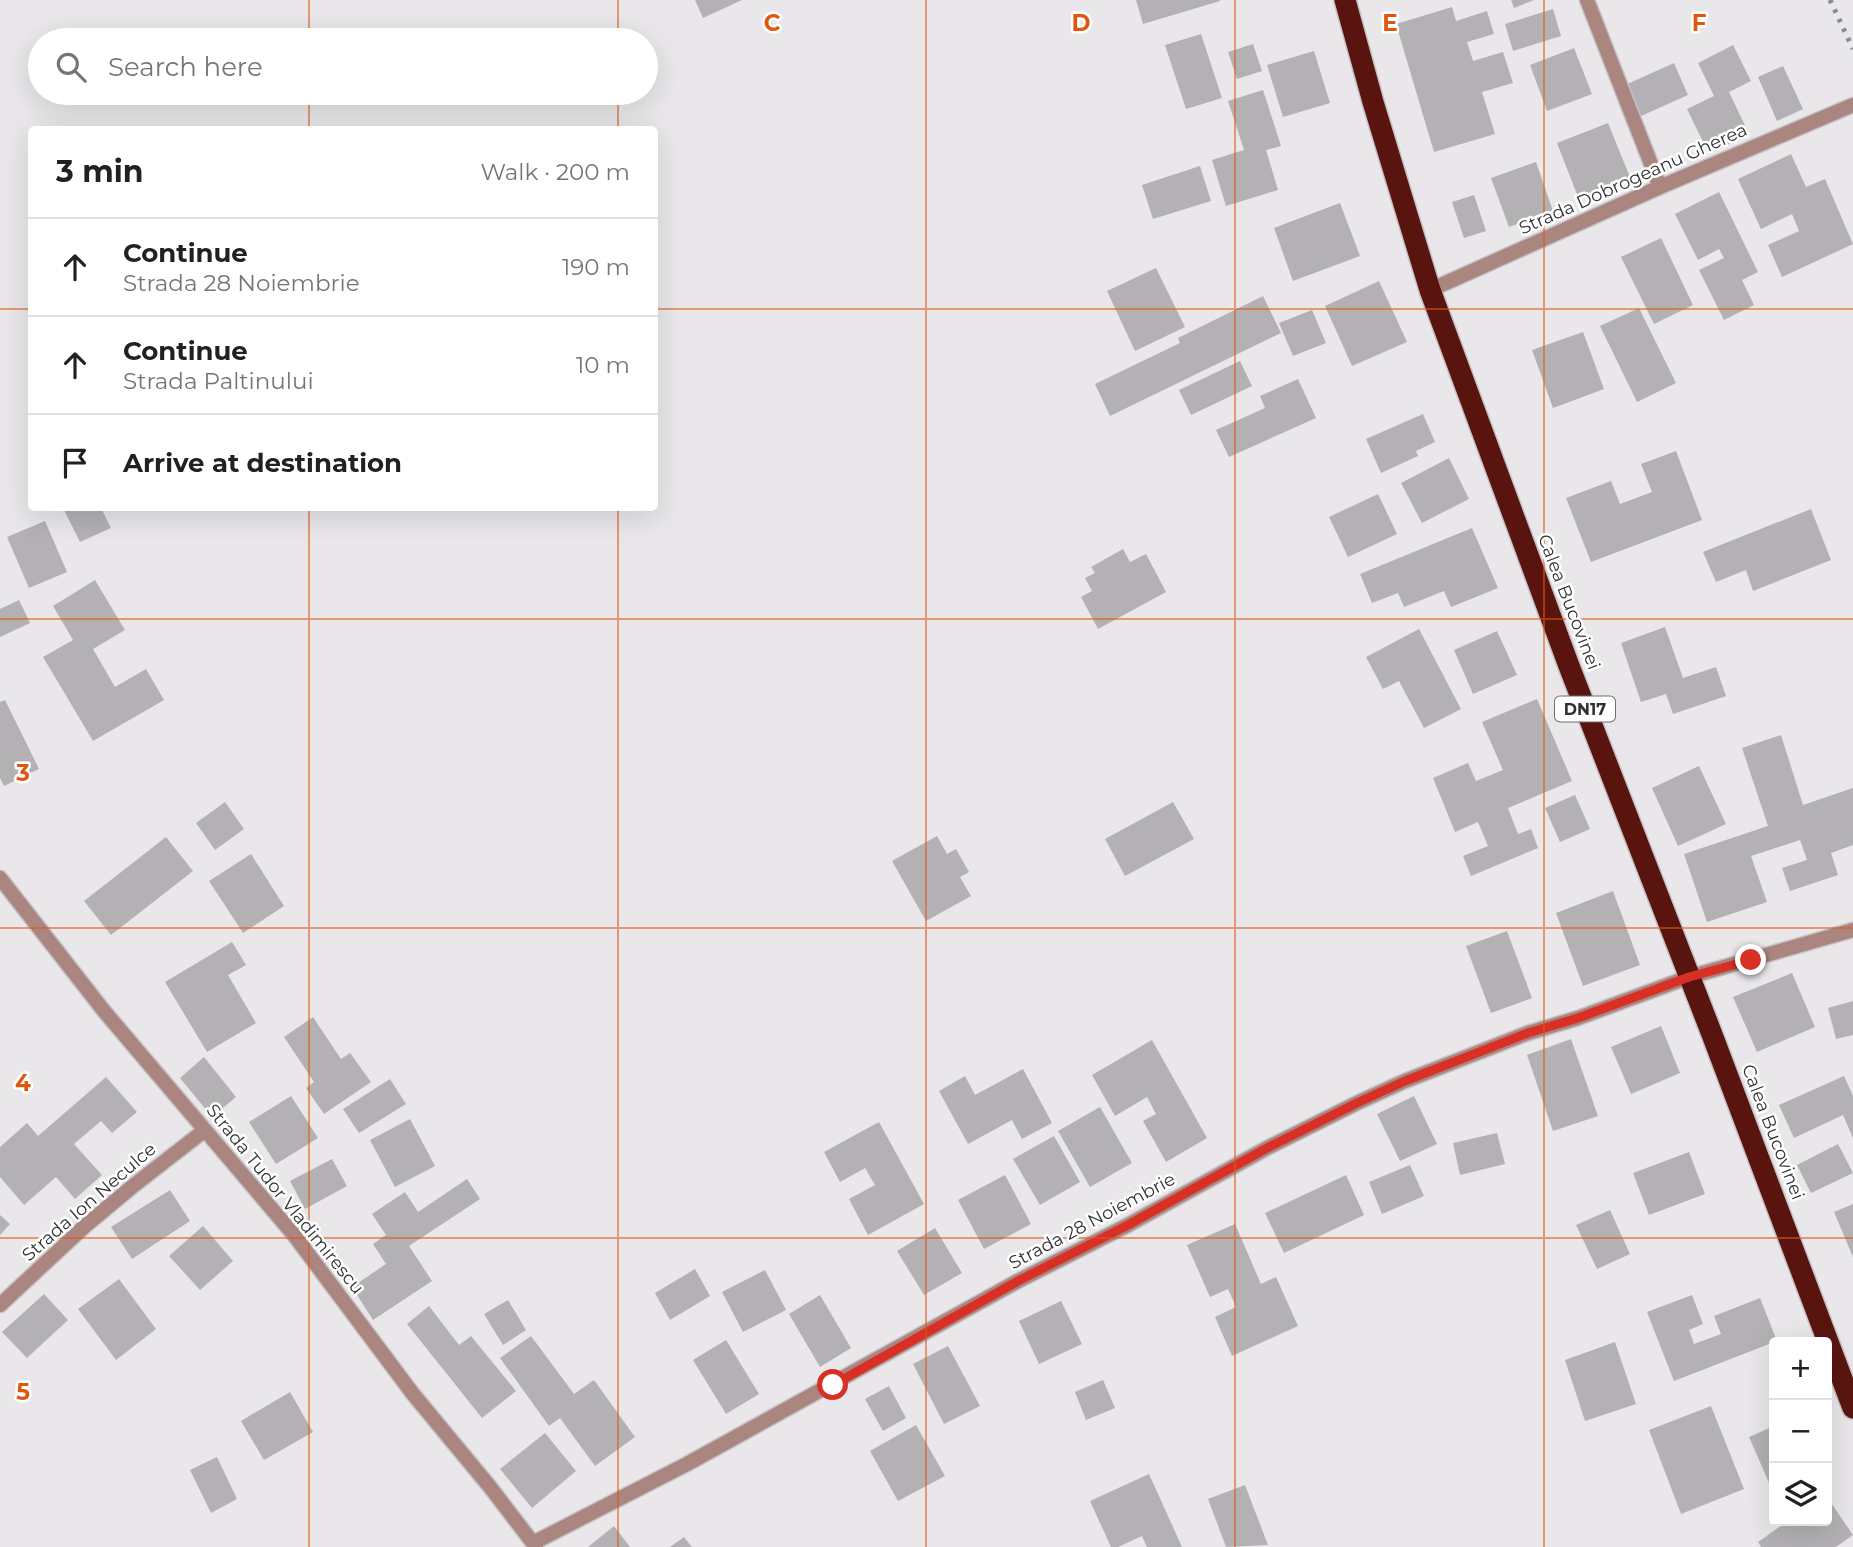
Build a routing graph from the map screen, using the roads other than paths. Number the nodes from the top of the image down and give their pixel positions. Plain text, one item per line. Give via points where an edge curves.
1 (1345, 0) edge
2 (1587, 0) edge
3 (1853, 105) edge
4 (1660, 187) junction
5 (1430, 290) junction
6 (0, 878) edge
7 (1853, 930) edge
8 (1689, 977) junction
9 (205, 1130) junction
10 (0, 1305) edge
11 (1853, 1408) edge
12 (535, 1545) edge

1 - 5 highway, Calea Bucovinei / DN17
2 - 4 street
3 - 4 street, Strada Dobrogeanu Gherea
4 - 5 street, Strada Dobrogeanu Gherea
5 - 8 highway, Calea Bucovinei / DN17
6 - 9 street, Strada Tudor Vladimirescu
7 - 8 street, Strada 28 Noiembrie
8 - 11 highway, Calea Bucovinei / DN17
8 - 12 street, Strada 28 Noiembrie via 1528,1033 1359,1102 1018,1281
9 - 10 street, Strada Ion Neculce via 85,1226
9 - 12 street, Strada Tudor Vladimirescu via 294,1235 413,1394

